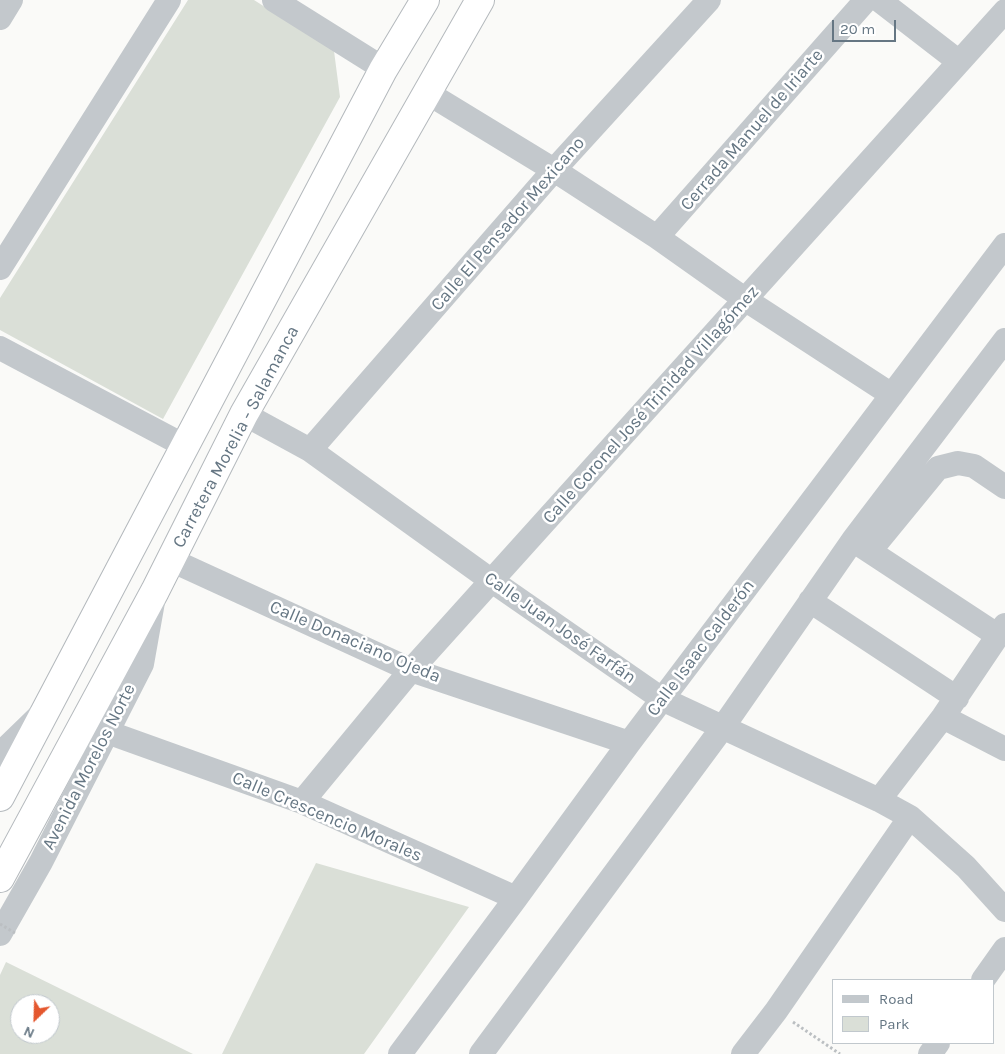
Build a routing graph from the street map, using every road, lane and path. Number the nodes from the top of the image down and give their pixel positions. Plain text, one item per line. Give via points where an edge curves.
1 (11, 0) edge
2 (169, 0) edge
3 (274, 0) edge
4 (425, 0) edge
5 (480, 0) edge
6 (708, 0) edge
7 (866, 0) edge
8 (879, 0) edge
9 (1005, 11) edge
10 (0, 18) edge
11 (958, 62) junction
12 (384, 69) junction
13 (426, 92) junction
14 (554, 170) junction
15 (658, 237) junction
16 (1005, 245) edge
17 (0, 268) edge
18 (746, 300) junction
19 (1005, 340) edge
20 (0, 348) edge
21 (892, 395) junction
22 (244, 414) junction
23 (185, 446) junction
24 (310, 450) junction
25 (1005, 487) edge
26 (861, 545) junction
27 (171, 560) junction
28 (492, 581) junction
29 (155, 591) junction
30 (810, 601) junction
31 (1001, 630) edge
32 (411, 670) junction
33 (956, 698) junction
34 (662, 699) junction
35 (48, 706) junction
36 (943, 718) junction
37 (723, 727) junction
38 (107, 732) junction
39 (629, 743) junction
40 (1005, 750) edge
41 (0, 754) edge
42 (0, 796) edge
43 (879, 800) junction
44 (302, 802) junction
45 (910, 817) junction
46 (0, 878) edge
47 (516, 898) junction
48 (1005, 910) edge
49 (0, 924) edge
50 (8, 934) edge
51 (1005, 949) edge
52 (984, 979) edge
53 (776, 1011) junction
54 (400, 1054) edge
55 (481, 1054) edge
56 (743, 1054) edge
57 (840, 1054) edge

1 - 10 street
2 - 17 street
3 - 12 street
4 - 12 highway
5 - 13 highway, Carretera Morelia - Salamanca
6 - 14 street, Calle El Pensador Mexicano
7 - 15 street, Cerrada Manuel de Iriarte
8 - 11 street
9 - 11 street, Calle Coronel José Trinidad Villagómez
11 - 18 street, Calle Coronel José Trinidad Villagómez
12 - 23 highway
13 - 14 street
13 - 22 highway, Carretera Morelia - Salamanca
14 - 15 street
14 - 24 street, Calle El Pensador Mexicano
15 - 18 street
16 - 21 street, Calle Isaac Calderón
18 - 21 street
18 - 28 street, Calle Coronel José Trinidad Villagómez
19 - 26 street
20 - 23 street
21 - 34 street, Calle Isaac Calderón
22 - 24 street, Calle Juan José Farfán
22 - 27 highway, Carretera Morelia - Salamanca
23 - 35 highway
24 - 28 street, Calle Juan José Farfán
25 - 26 street via 974,466 958,463 938,468
26 - 30 street
26 - 31 street
27 - 29 highway, Carretera Morelia - Salamanca
27 - 32 street, Calle Donaciano Ojeda
28 - 32 street, Calle Coronel José Trinidad Villagómez
28 - 34 street, Calle Juan José Farfán
29 - 38 street, Avenida Morelos Norte via 142,664
29 - 46 highway, Carretera Morelia - Salamanca
30 - 33 street
30 - 37 street
31 - 33 street
32 - 39 street, Calle Donaciano Ojeda
32 - 44 street, Calle Coronel José Trinidad Villagómez
33 - 36 street
34 - 37 street, Calle Juan José Farfán
34 - 39 street, Calle Isaac Calderón
35 - 41 street
35 - 42 highway
36 - 40 street
36 - 43 street
37 - 43 street, Calle Juan José Farfán
37 - 55 street
38 - 44 street, Calle Crescencio Morales
38 - 50 street, Avenida Morelos Norte via 40,862
39 - 47 street, Calle Isaac Calderón
43 - 45 street, Calle Juan José Farfán
44 - 47 street, Calle Crescencio Morales
45 - 48 street, Calle Juan José Farfán via 966,867
45 - 53 street
47 - 54 street, Calle Isaac Calderón
49 - 50 path, bridge
51 - 52 street
53 - 56 street
53 - 57 path

